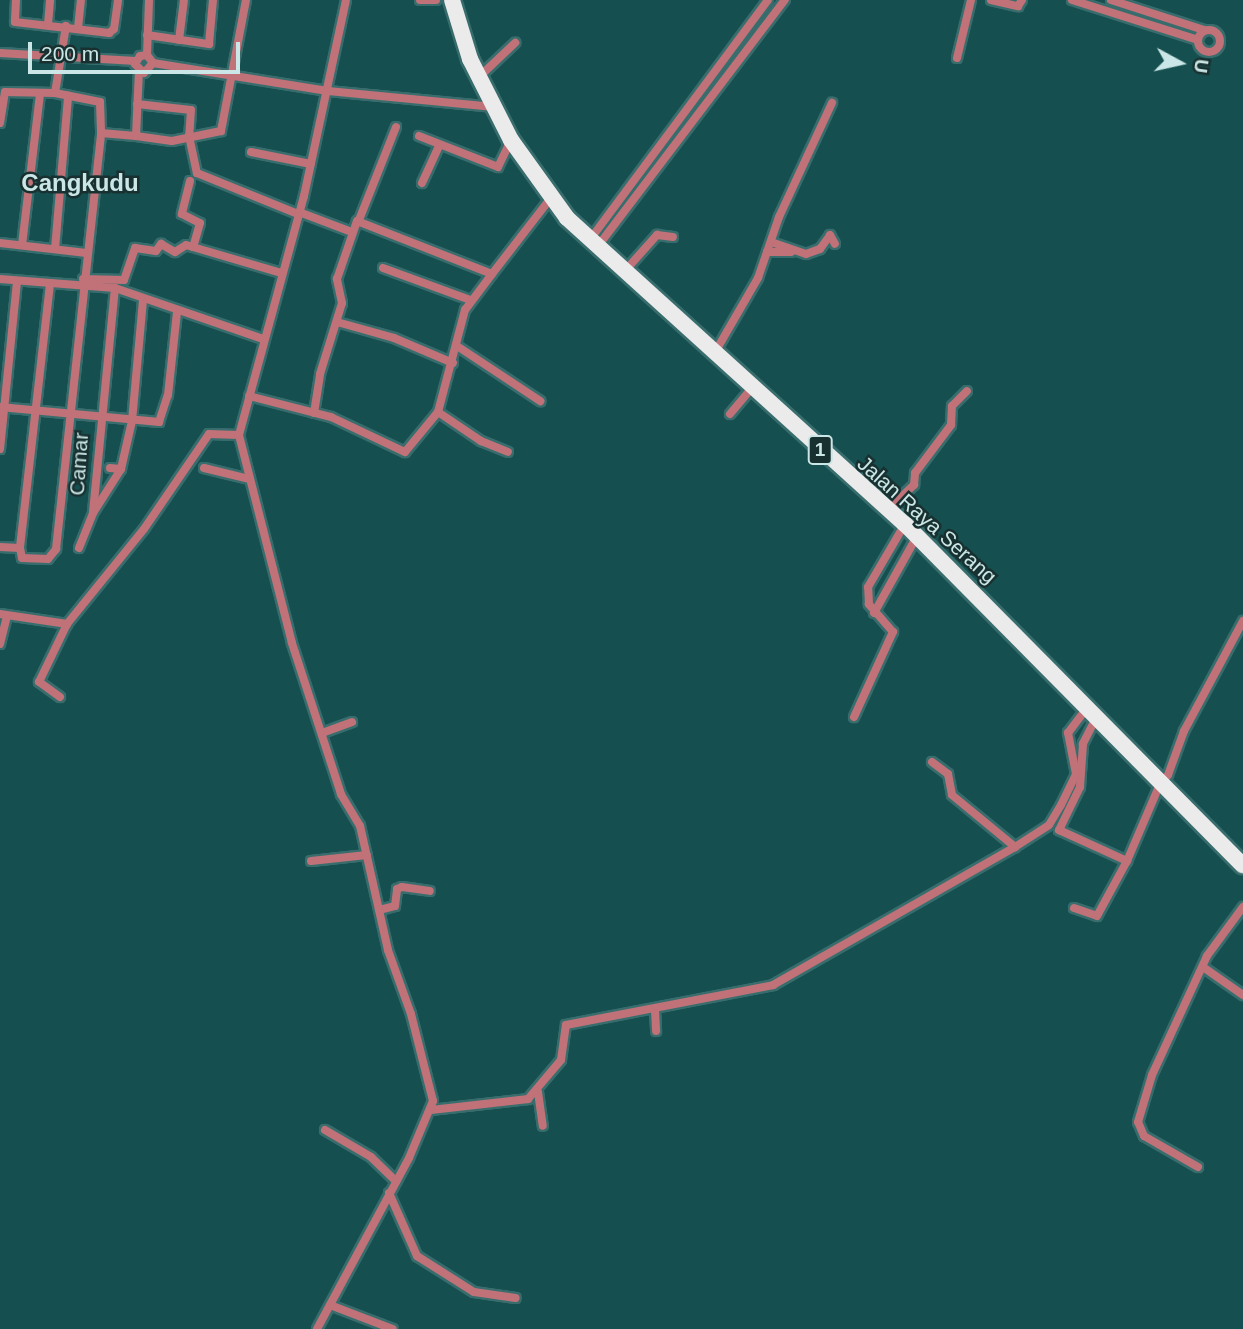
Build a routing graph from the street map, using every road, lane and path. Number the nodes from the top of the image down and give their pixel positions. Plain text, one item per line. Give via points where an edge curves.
1 (16, 0) edge
2 (50, 0) edge
3 (81, 0) edge
4 (118, 0) edge
5 (149, 0) edge
6 (184, 0) edge
7 (214, 0) edge
8 (246, 0) edge
9 (346, 0) edge
10 (420, 0) edge
11 (436, 0) edge
12 (452, 0) edge
13 (768, 0) edge
14 (785, 0) edge
15 (971, 0) edge
16 (991, 0) edge
17 (1022, 0) edge
18 (1072, 0) edge
19 (1111, 0) edge
20 (757, 16) junction
21 (48, 24) junction
22 (766, 24) junction
23 (66, 26) junction
24 (78, 28) junction
25 (1204, 30) junction
26 (147, 35) junction
27 (179, 40) junction
28 (1198, 40) junction
29 (515, 43) dead end
30 (0, 53) edge
31 (146, 55) junction
32 (61, 57) junction
33 (957, 58) dead end
34 (136, 61) junction
35 (153, 64) junction
36 (139, 71) junction
37 (233, 75) junction
38 (479, 77) junction
39 (328, 91) junction
40 (55, 93) junction
41 (40, 94) junction
42 (68, 96) junction
43 (832, 103) dead end
44 (137, 104) junction
45 (494, 107) junction
46 (0, 123) edge
47 (396, 127) dead end
48 (101, 133) junction
49 (189, 135) junction
50 (136, 136) junction
51 (419, 136) dead end
52 (510, 140) junction
53 (439, 146) junction
54 (251, 152) dead end
55 (311, 164) junction
56 (190, 181) dead end
57 (422, 183) dead end
58 (550, 199) junction
59 (299, 213) junction
60 (359, 220) junction
61 (352, 232) junction
62 (673, 237) dead end
63 (771, 242) junction
64 (0, 243) edge
65 (835, 244) dead end
66 (22, 245) junction
67 (593, 245) junction
68 (193, 247) junction
69 (55, 249) junction
70 (792, 251) junction
71 (767, 252) junction
72 (86, 253) junction
73 (383, 268) dead end
74 (624, 272) junction
75 (281, 273) junction
76 (492, 274) junction
77 (0, 279) edge
78 (17, 281) junction
79 (82, 283) junction
80 (50, 284) junction
81 (115, 288) junction
82 (143, 299) junction
83 (470, 300) junction
84 (177, 312) junction
85 (337, 322) junction
86 (263, 339) junction
87 (457, 346) junction
88 (714, 354) junction
89 (453, 363) junction
90 (752, 388) junction
91 (967, 391) dead end
92 (249, 396) junction
93 (540, 401) dead end
94 (2, 407) edge
95 (36, 411) junction
96 (438, 412) junction
97 (314, 413) junction
98 (68, 414) junction
99 (730, 414) dead end
100 (100, 418) junction
101 (132, 421) junction
102 (239, 435) junction
103 (0, 449) edge
104 (508, 452) dead end
105 (110, 468) dead end
106 (204, 468) dead end
107 (121, 469) junction
108 (249, 479) junction
109 (889, 509) junction
110 (93, 513) junction
111 (905, 524) junction
112 (917, 536) junction
113 (0, 547) edge
114 (79, 548) dead end
115 (21, 553) junction
116 (874, 613) junction
117 (4, 615) edge
118 (1243, 621) edge
119 (67, 624) junction
120 (0, 644) edge
121 (60, 697) dead end
122 (1091, 713) junction
123 (854, 717) dead end
124 (352, 722) dead end
125 (322, 733) junction
126 (932, 762) dead end
127 (1160, 784) junction
128 (1014, 847) junction
129 (366, 855) junction
130 (312, 861) dead end
131 (1127, 861) junction
132 (1243, 864) edge
133 (430, 891) dead end
134 (1243, 907) edge
135 (1074, 908) dead end
136 (379, 911) junction
137 (1203, 967) junction
138 (1243, 995) edge
139 (655, 1010) junction
140 (656, 1031) dead end
141 (538, 1092) junction
142 (431, 1110) junction
143 (543, 1126) dead end
144 (325, 1130) dead end
145 (1198, 1167) dead end
146 (396, 1181) junction
147 (389, 1193) junction
148 (516, 1298) dead end
149 (330, 1305) junction
150 (317, 1329) edge
151 (393, 1329) edge

1 - 21 street via 15,22
2 - 21 street
3 - 24 street
4 - 24 street via 113,32
5 - 26 street
6 - 27 street
7 - 27 street via 209,44
8 - 37 street
9 - 39 street
10 - 11 street
12 - 38 highway, Jalan Raya Serang / 1
13 - 20 street
14 - 22 street
15 - 33 street
16 - 17 street via 1020,6
18 - 28 street
19 - 25 street
20 - 22 street
20 - 67 street
21 - 23 street
22 - 67 street
23 - 24 street
23 - 32 street
25 - 28 street
25 - 28 street via 1217,33 1218,47 1205,51
26 - 27 street
26 - 31 street
29 - 38 street
30 - 32 street
31 - 34 street
31 - 35 street
32 - 34 street
32 - 40 street
34 - 36 street
35 - 36 street via 149,72
35 - 37 street
36 - 44 street
37 - 39 street
37 - 49 street via 221,131
38 - 45 highway, Jalan Raya Serang / 1
39 - 45 street
39 - 55 street
40 - 41 street
40 - 42 street
41 - 46 street via 5,92
41 - 66 street
42 - 48 street via 100,102
42 - 69 street
43 - 63 street
44 - 49 street via 191,110
44 - 50 street
45 - 52 highway, Jalan Raya Serang / 1
47 - 60 street
48 - 50 street
48 - 72 street
49 - 50 street via 172,141
49 - 59 street via 200,175
51 - 53 street via 435,140
52 - 53 street via 498,167
52 - 58 highway, Jalan Raya Serang / 1
53 - 57 street
54 - 55 street
55 - 59 street
56 - 68 street via 182,214 200,223
58 - 67 highway, Jalan Raya Serang / 1
58 - 76 street
59 - 61 street
59 - 75 street
60 - 61 street
60 - 76 street
61 - 85 street via 337,279 342,303
62 - 74 street via 657,235
63 - 70 street
63 - 71 street
64 - 66 street
65 - 70 street via 830,234 814,253
66 - 69 street
67 - 74 highway, Jalan Raya Serang / 1
68 - 75 street
68 - 79 street via 181,246 175,252 161,244 156,251 135,247 124,280
69 - 72 street
70 - 71 street
71 - 88 street via 758,278
72 - 79 street
73 - 83 street
74 - 88 highway, Jalan Raya Serang / 1
75 - 86 street
76 - 83 street
77 - 78 street
78 - 80 street
78 - 94 street
79 - 80 street
79 - 81 street
79 - 98 street
80 - 95 street
81 - 82 street
81 - 100 street, Camar
82 - 84 street
82 - 101 street
83 - 87 street
84 - 86 street
84 - 101 street via 163,417 159,422
85 - 89 street via 394,338
85 - 97 street via 318,381
86 - 92 street
87 - 89 street
87 - 93 street
88 - 90 highway, Jalan Raya Serang / 1
89 - 96 street
90 - 99 street
90 - 109 highway, Jalan Raya Serang / 1
91 - 109 street via 952,406 951,425 915,473 914,485
92 - 97 street
92 - 102 street
94 - 95 street
94 - 103 street
95 - 98 street
95 - 115 street
96 - 97 street via 405,452 347,423
96 - 104 street via 481,441
98 - 100 street
98 - 115 street via 54,552 48,559
100 - 101 street
100 - 110 street, Camar
101 - 107 street
102 - 108 street
102 - 119 street via 209,434 144,529
105 - 107 street
106 - 108 street
107 - 110 street
108 - 125 street via 292,643
109 - 111 highway, Jalan Raya Serang / 1
110 - 114 street
111 - 112 highway, Jalan Raya Serang / 1
111 - 116 street via 868,587
112 - 116 street
112 - 122 highway, Jalan Raya Serang / 1
113 - 115 street
116 - 123 street via 893,636
117 - 119 street
117 - 120 street
118 - 127 street
119 - 121 street via 39,682
122 - 127 highway, Jalan Raya Serang / 1
122 - 128 street via 1069,733 1076,774 1061,805 1049,825
122 - 131 street via 1080,787 1059,830
124 - 125 street
125 - 129 street via 341,794 360,826
126 - 128 street via 948,774 952,795
127 - 131 street
127 - 132 highway, Jalan Raya Serang / 1
128 - 139 street via 773,985
129 - 130 street
129 - 136 street
131 - 135 street via 1097,916
133 - 136 street via 402,887 397,889 395,906
134 - 137 street
136 - 142 street via 428,1073
137 - 138 street
137 - 145 street via 1152,1075 1138,1122 1144,1136
139 - 140 street
139 - 141 street via 566,1025 561,1060
141 - 142 street via 522,1100
141 - 143 street
142 - 146 street
144 - 146 street via 371,1157
146 - 147 street
147 - 148 street via 417,1256 442,1276 474,1292
147 - 149 street
149 - 150 street
149 - 151 street

